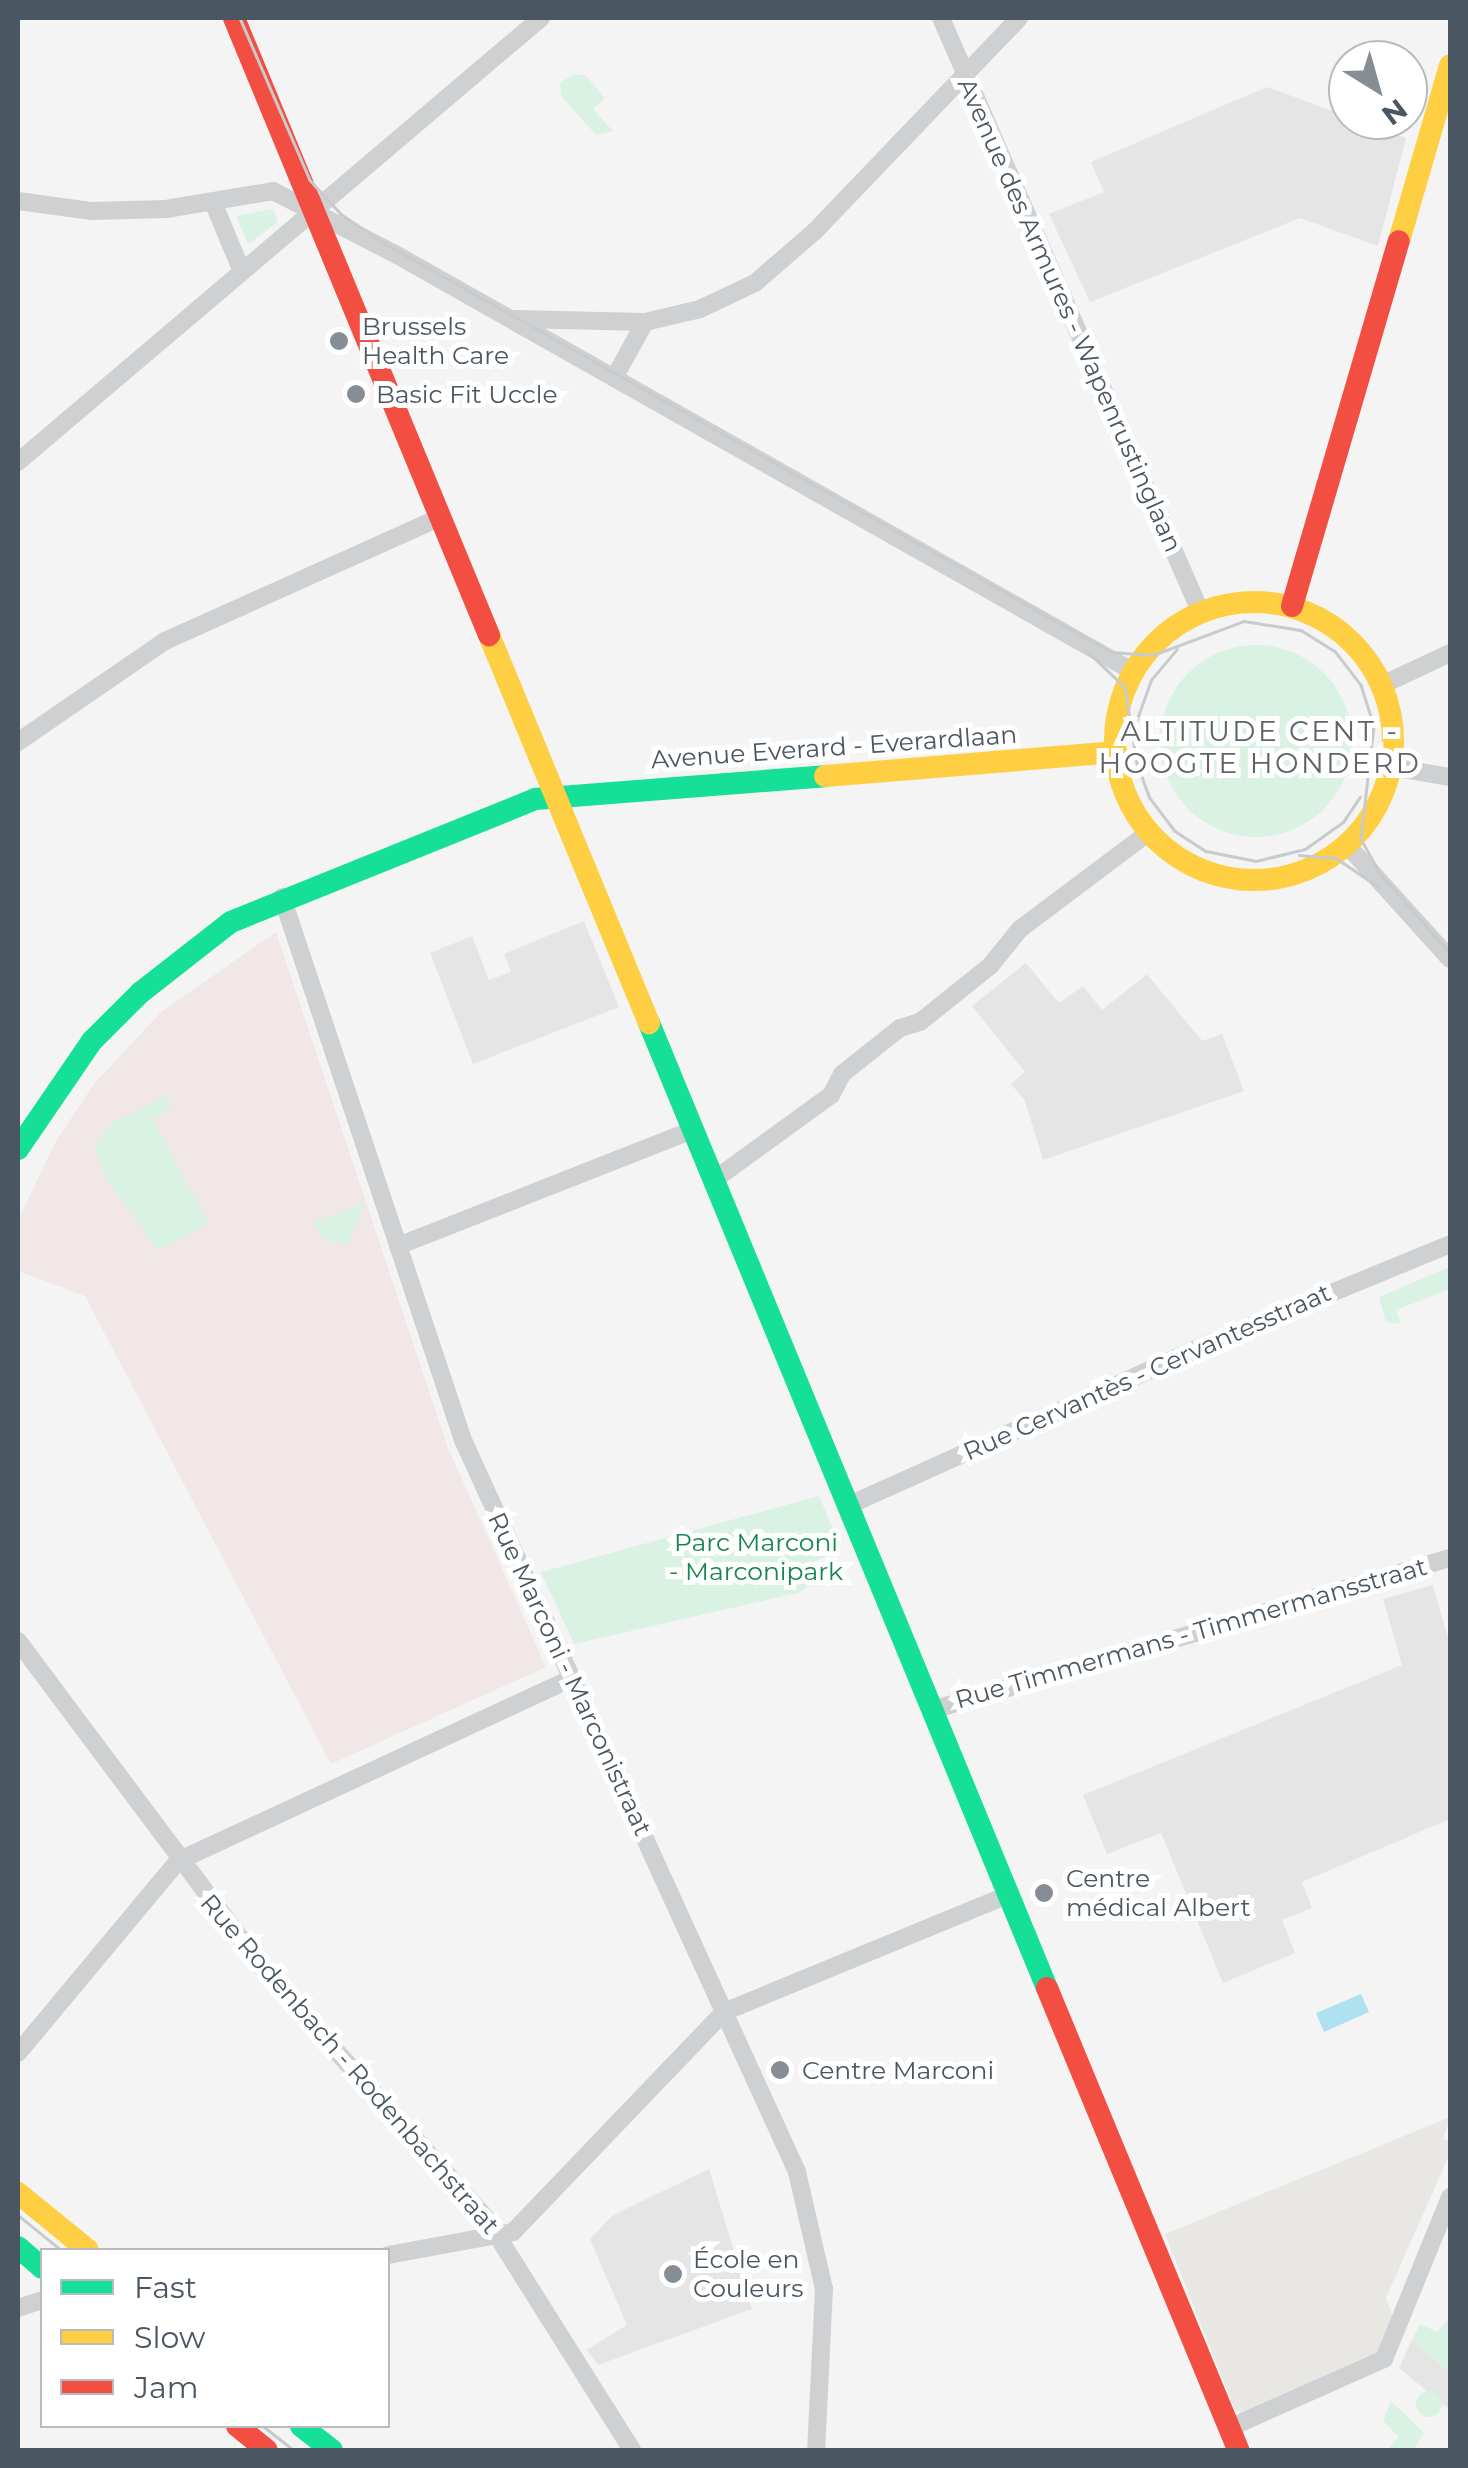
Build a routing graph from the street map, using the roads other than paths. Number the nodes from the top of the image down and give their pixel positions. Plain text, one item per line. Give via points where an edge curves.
1 (234, 18) edge
2 (541, 18) edge
3 (941, 18) edge
4 (1019, 18) edge
5 (1450, 65) edge
6 (964, 72) junction
7 (18, 201) edge
8 (212, 202) junction
9 (315, 210) junction
10 (240, 267) junction
11 (504, 316) junction
12 (645, 322) junction
13 (614, 378) junction
14 (18, 462) edge
15 (441, 518) junction
16 (1292, 606) junction
17 (1201, 613) junction
18 (1450, 653) edge
19 (1132, 671) junction
20 (1382, 685) junction
21 (18, 742) edge
22 (1116, 752) junction
23 (1391, 767) junction
24 (1450, 777) edge
25 (557, 796) junction
26 (1149, 832) junction
27 (1347, 845) junction
28 (282, 897) junction
29 (1450, 959) edge
30 (693, 1130) junction
31 (18, 1148) edge
32 (714, 1180) junction
33 (1450, 1244) edge
34 (398, 1246) junction
35 (847, 1506) junction
36 (1450, 1558) edge
37 (18, 1641) edge
38 (570, 1680) junction
39 (932, 1710) junction
40 (178, 1860) junction
41 (1008, 1894) junction
42 (724, 2012) junction
43 (18, 2053) edge
44 (18, 2193) edge
45 (1450, 2197) edge
46 (500, 2237) junction
47 (18, 2247) edge
48 (86, 2248) edge
49 (390, 2254) edge
50 (40, 2266) edge
51 (239, 2428) edge
52 (304, 2428) edge
53 (1229, 2428) junction
54 (267, 2450) edge
55 (332, 2450) edge
56 (632, 2450) edge
57 (816, 2450) edge
58 (1238, 2450) edge

1 - 9 main road
2 - 9 street
3 - 6 street, Avenue des Armures - Wapenrustinglaan
4 - 6 street
5 - 16 main road
6 - 12 street via 815,231 755,283 700,309
6 - 17 street, Avenue des Armures - Wapenrustinglaan
7 - 8 street via 92,212
8 - 9 street via 273,191
8 - 10 street
9 - 10 street
9 - 11 street
9 - 15 main road
10 - 14 street via 220,292
11 - 12 street
11 - 13 street
12 - 13 street
13 - 19 street
15 - 21 street via 166,641
15 - 25 main road
16 - 17 main road via 1252,602
16 - 20 main road via 1345,636
17 - 19 main road via 1156,640
18 - 20 street
19 - 22 main road via 1120,700
20 - 23 main road
22 - 25 main road, Avenue Everard - Everardlaan
22 - 26 main road via 1126,797
23 - 24 street
23 - 27 main road via 1367,823
25 - 28 main road, Avenue Everard - Everardlaan
25 - 30 main road
26 - 27 main road via 1206,872 1246,881 1293,874
26 - 32 street via 1020,929 990,966 948,1000 842,1074 831,1095
27 - 29 street
28 - 31 main road, Avenue Everard - Everardlaan via 231,922 140,993 63,1078
28 - 34 street, Rue Marconi - Marconistraat
30 - 32 main road
30 - 34 street
32 - 35 main road
33 - 35 street, Rue Cervantès - Cervantesstraat via 1215,1340
34 - 38 street, Rue Marconi - Marconistraat via 463,1440
35 - 39 main road
36 - 39 street, Rue Timmermans - Timmermansstraat
37 - 40 street, Rue Rodenbach - Rodenbachstraat
38 - 40 street
38 - 42 street, Rue Marconi - Marconistraat via 627,1788
39 - 41 main road
40 - 43 street
40 - 46 street, Rue Rodenbach - Rodenbachstraat via 267,1974
41 - 42 street
41 - 53 main road
42 - 46 street via 513,2232
42 - 57 street, Rue Marconi - Marconistraat via 797,2172 821,2272
44 - 48 main road
45 - 53 street via 1384,2359
46 - 49 street
46 - 56 street, Rue Rodenbach - Rodenbachstraat
47 - 50 main road
51 - 54 main road
52 - 55 main road
53 - 58 main road

